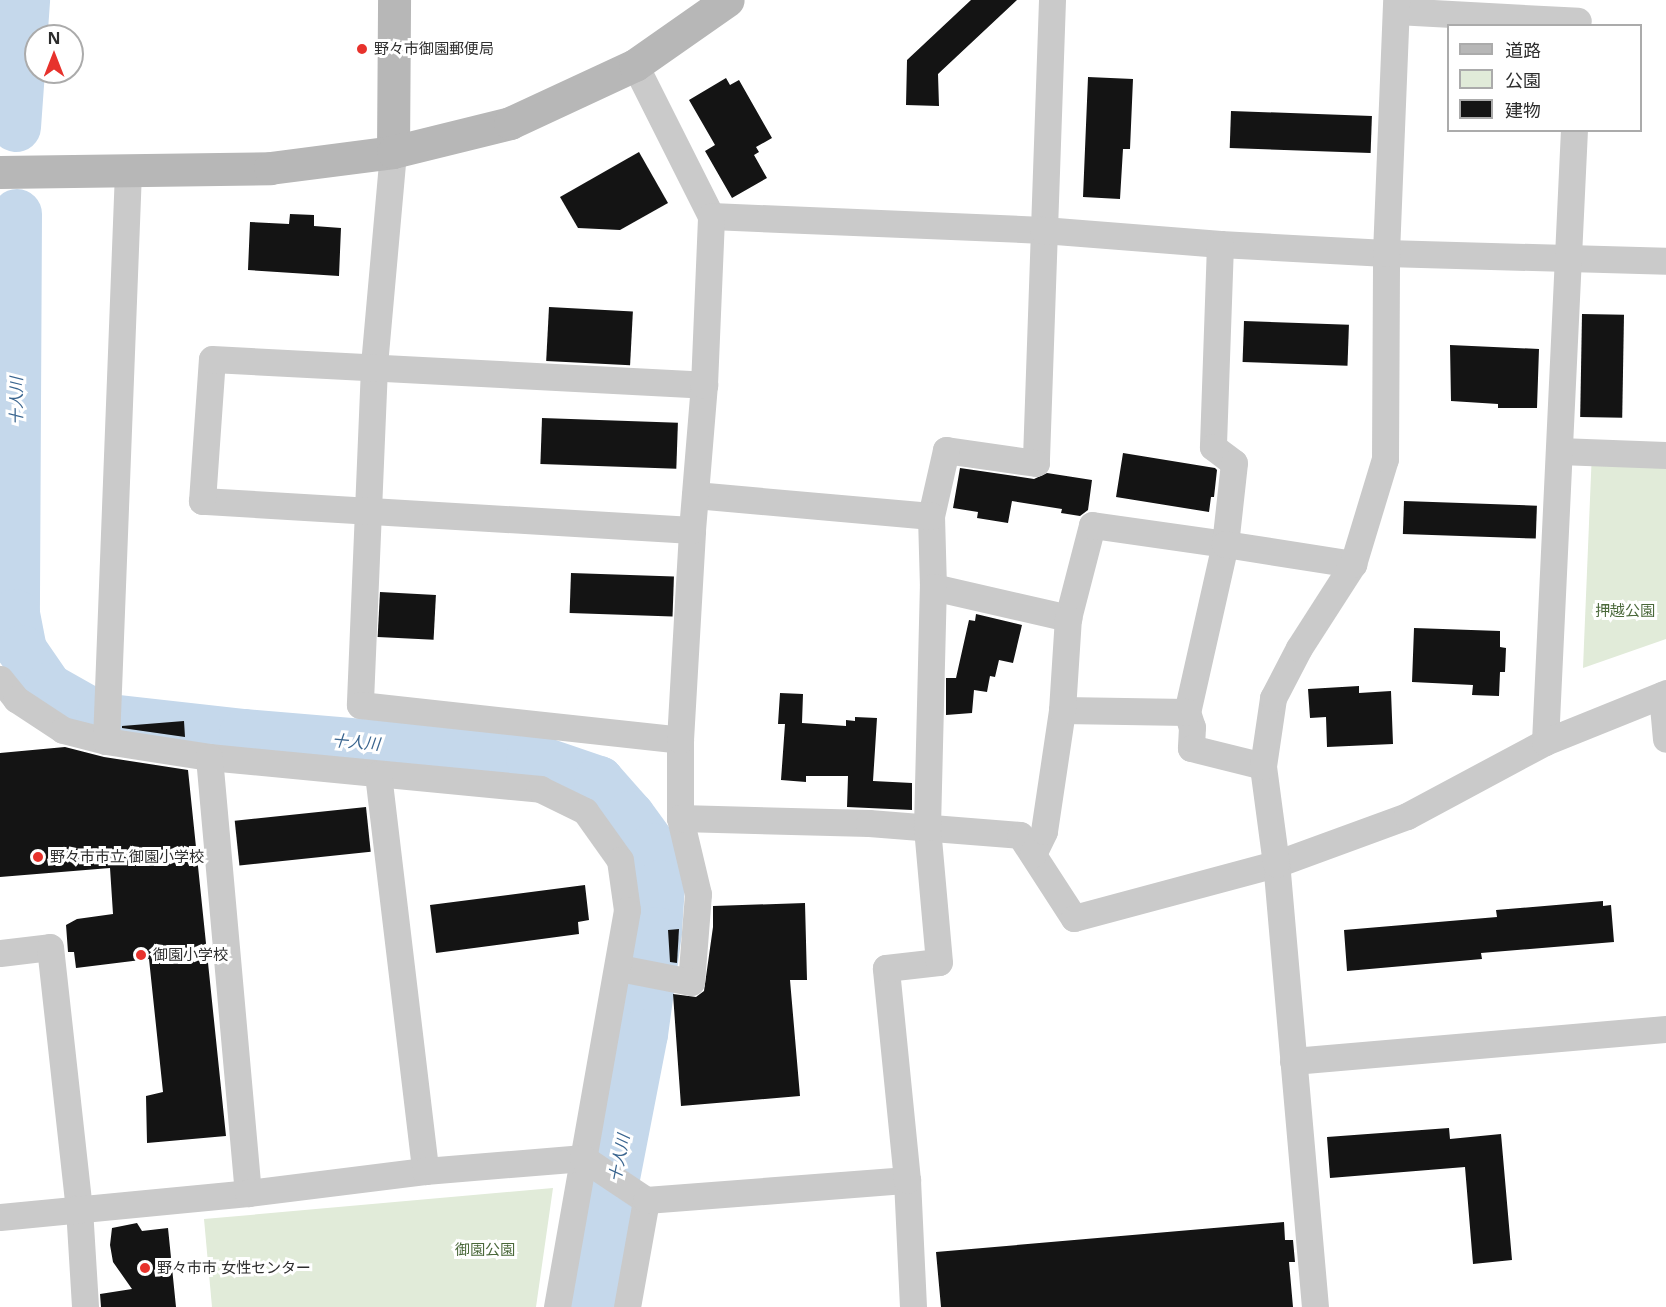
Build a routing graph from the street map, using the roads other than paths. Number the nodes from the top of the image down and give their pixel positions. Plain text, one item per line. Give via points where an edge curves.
1 (394, 0) edge
2 (728, 0) edge
3 (1052, 0) edge
4 (1396, 6) edge
5 (1579, 16) edge
6 (635, 65) junction
7 (1574, 132) edge
8 (393, 152) junction
9 (128, 170) junction
10 (0, 172) edge
11 (711, 216) junction
12 (1042, 230) junction
13 (1220, 244) junction
14 (1386, 253) junction
15 (1568, 259) junction
16 (1666, 261) edge
17 (374, 367) junction
18 (704, 385) junction
19 (1559, 451) junction
20 (1666, 454) edge
21 (695, 495) junction
22 (368, 511) junction
23 (931, 516) junction
24 (692, 530) junction
25 (1225, 544) junction
26 (1353, 564) junction
27 (933, 587) junction
28 (1068, 618) junction
29 (0, 679) edge
30 (1664, 694) edge
31 (1062, 710) junction
32 (1186, 712) junction
33 (106, 733) junction
34 (1666, 739) edge
35 (680, 740) junction
36 (1545, 742) junction
37 (209, 757) junction
38 (1263, 766) junction
39 (378, 774) junction
40 (680, 818) junction
41 (927, 828) junction
42 (1033, 854) junction
43 (1276, 864) junction
44 (0, 953) edge
45 (626, 969) junction
46 (1666, 1029) edge
47 (1293, 1061) junction
48 (589, 1163) junction
49 (425, 1171) junction
50 (907, 1180) junction
51 (248, 1192) junction
52 (640, 1196) junction
53 (79, 1208) junction
54 (0, 1217) edge
55 (86, 1307) edge
56 (557, 1307) edge
57 (627, 1307) edge
58 (913, 1307) edge
59 (1315, 1307) edge

1 - 8 street
2 - 6 street
3 - 12 street
4 - 5 street
4 - 14 street
6 - 8 street via 510,123
6 - 11 street
7 - 15 street
8 - 9 street via 270,168
8 - 17 street
9 - 10 street
9 - 33 street
11 - 12 street
11 - 18 street
12 - 13 street
12 - 23 street via 1036,463 946,450
13 - 14 street
13 - 25 street via 1213,447 1234,463
14 - 15 street
14 - 26 street via 1385,459
15 - 16 street
15 - 19 street
17 - 18 street
17 - 22 street
17 - 22 street via 212,359 201,501
18 - 21 street
19 - 20 street
19 - 36 street
21 - 23 street
21 - 24 street
22 - 24 street
22 - 35 street via 360,705
23 - 27 street
24 - 35 street
25 - 26 street
25 - 28 street via 1092,525
25 - 32 street
26 - 38 street via 1299,648 1273,698
27 - 28 street
27 - 41 street
28 - 31 street
29 - 33 street via 16,699 63,730
30 - 34 street
30 - 36 street
31 - 32 street
31 - 42 street via 1044,831
32 - 38 street via 1192,727 1191,748
33 - 37 street
35 - 40 street
36 - 43 street via 1407,816
37 - 39 street
37 - 51 street
38 - 43 street
39 - 45 street via 540,789 585,811 620,860 627,910
39 - 49 street
40 - 41 street
40 - 45 street via 698,894 691,982
41 - 42 street via 1020,835
41 - 50 street via 939,962 886,968
42 - 43 street via 1074,918
43 - 47 street
44 - 53 street via 50,947
45 - 48 street
46 - 47 street
47 - 59 street
48 - 49 street
48 - 52 street
48 - 56 street
49 - 51 street
50 - 52 street
50 - 58 street
51 - 53 street
52 - 57 street
53 - 54 street
53 - 55 street

